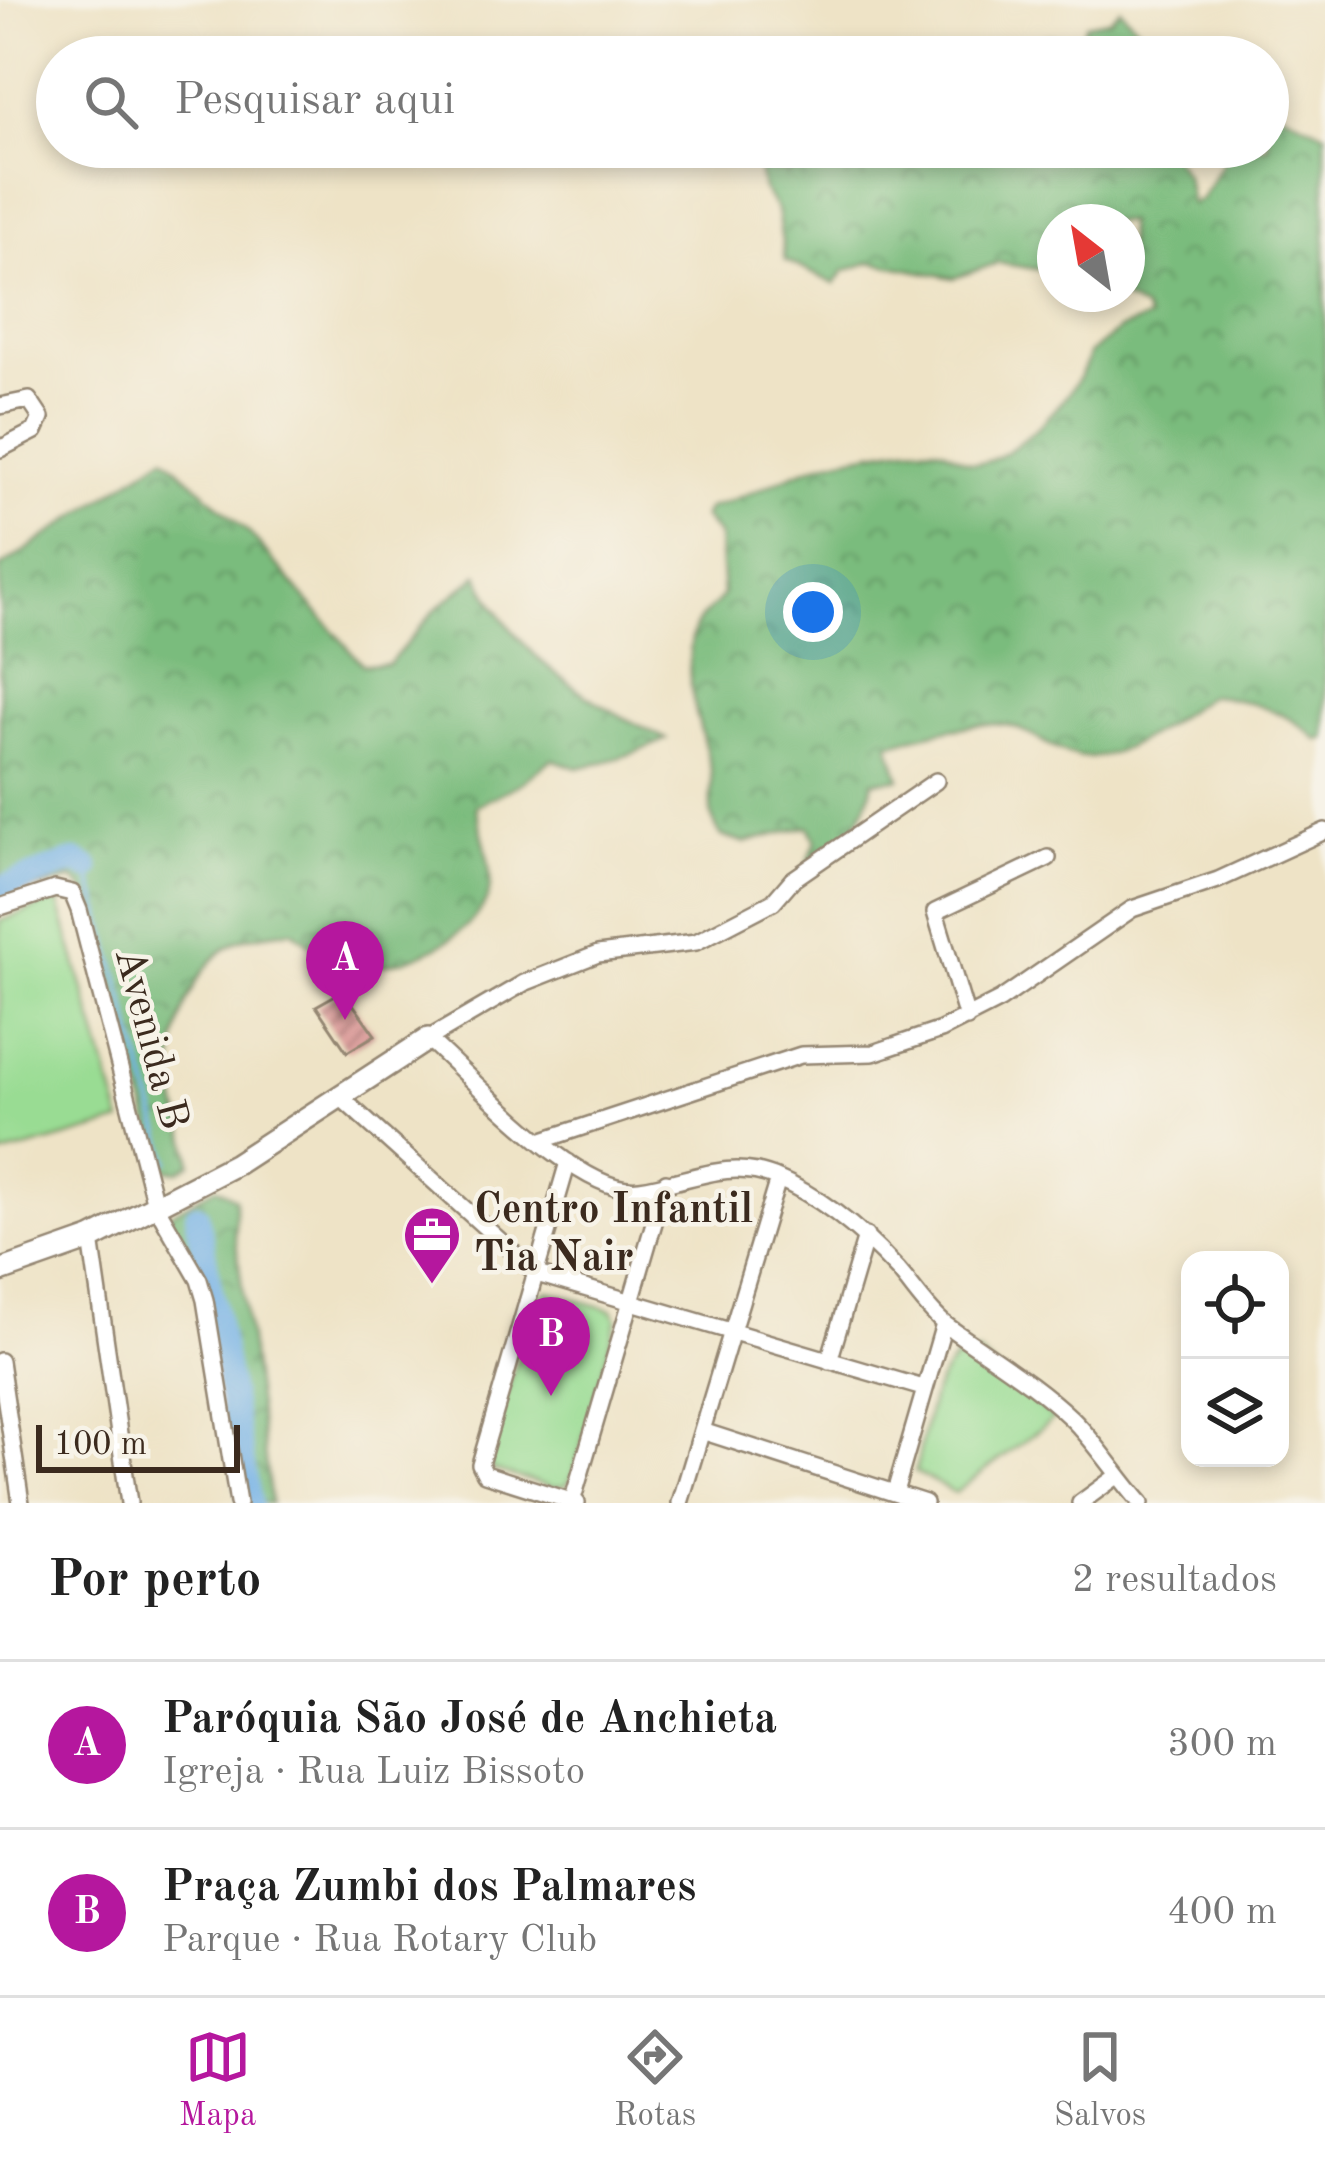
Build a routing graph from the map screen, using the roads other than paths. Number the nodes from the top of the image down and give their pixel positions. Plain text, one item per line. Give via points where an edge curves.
1 (0, 406) edge
2 (0, 449) edge
3 (936, 781) dead end
4 (1325, 831) edge
5 (1048, 858) dead end
6 (0, 907) edge
7 (967, 1018) junction
8 (428, 1039) junction
9 (338, 1095) junction
10 (543, 1140) junction
11 (568, 1162) junction
12 (778, 1179) junction
13 (666, 1181) junction
14 (155, 1204) junction
15 (866, 1236) junction
16 (92, 1239) junction
17 (0, 1271) edge
18 (537, 1274) junction
19 (631, 1303) junction
20 (944, 1324) junction
21 (732, 1332) junction
22 (0, 1360) edge
23 (829, 1361) junction
24 (2, 1383) edge
25 (923, 1388) junction
26 (702, 1431) junction
27 (1117, 1476) junction
28 (0, 1492) edge
29 (895, 1492) junction
30 (20, 1494) edge
31 (575, 1502) edge
32 (129, 1503) edge
33 (238, 1503) edge
34 (680, 1503) edge
35 (925, 1503) edge
36 (1080, 1503) edge
37 (1141, 1503) edge

1 - 2 street via 29,400 41,418 35,431
3 - 8 street via 772,902 696,943 598,954
4 - 7 street via 1132,909
5 - 7 street via 935,912
6 - 14 street, Avenida B via 55,889 72,893
7 - 10 street via 873,1053 801,1055
8 - 9 street
8 - 10 street
9 - 14 street via 266,1146
9 - 18 street
10 - 11 street
11 - 13 street via 612,1187
11 - 18 street
12 - 13 street via 724,1170
12 - 15 street
12 - 21 street
13 - 19 street
14 - 16 street
14 - 33 street, Avenida B via 200,1280
15 - 20 street
15 - 23 street
16 - 17 street
16 - 32 street
18 - 19 street
18 - 31 street via 480,1459 482,1470
19 - 21 street
19 - 31 street
20 - 25 street
20 - 27 street via 1073,1420
21 - 23 street
21 - 26 street
22 - 24 street
23 - 25 street
24 - 30 street
25 - 29 street
26 - 29 street
26 - 34 street
27 - 36 street
27 - 37 street
28 - 30 street
29 - 35 street

